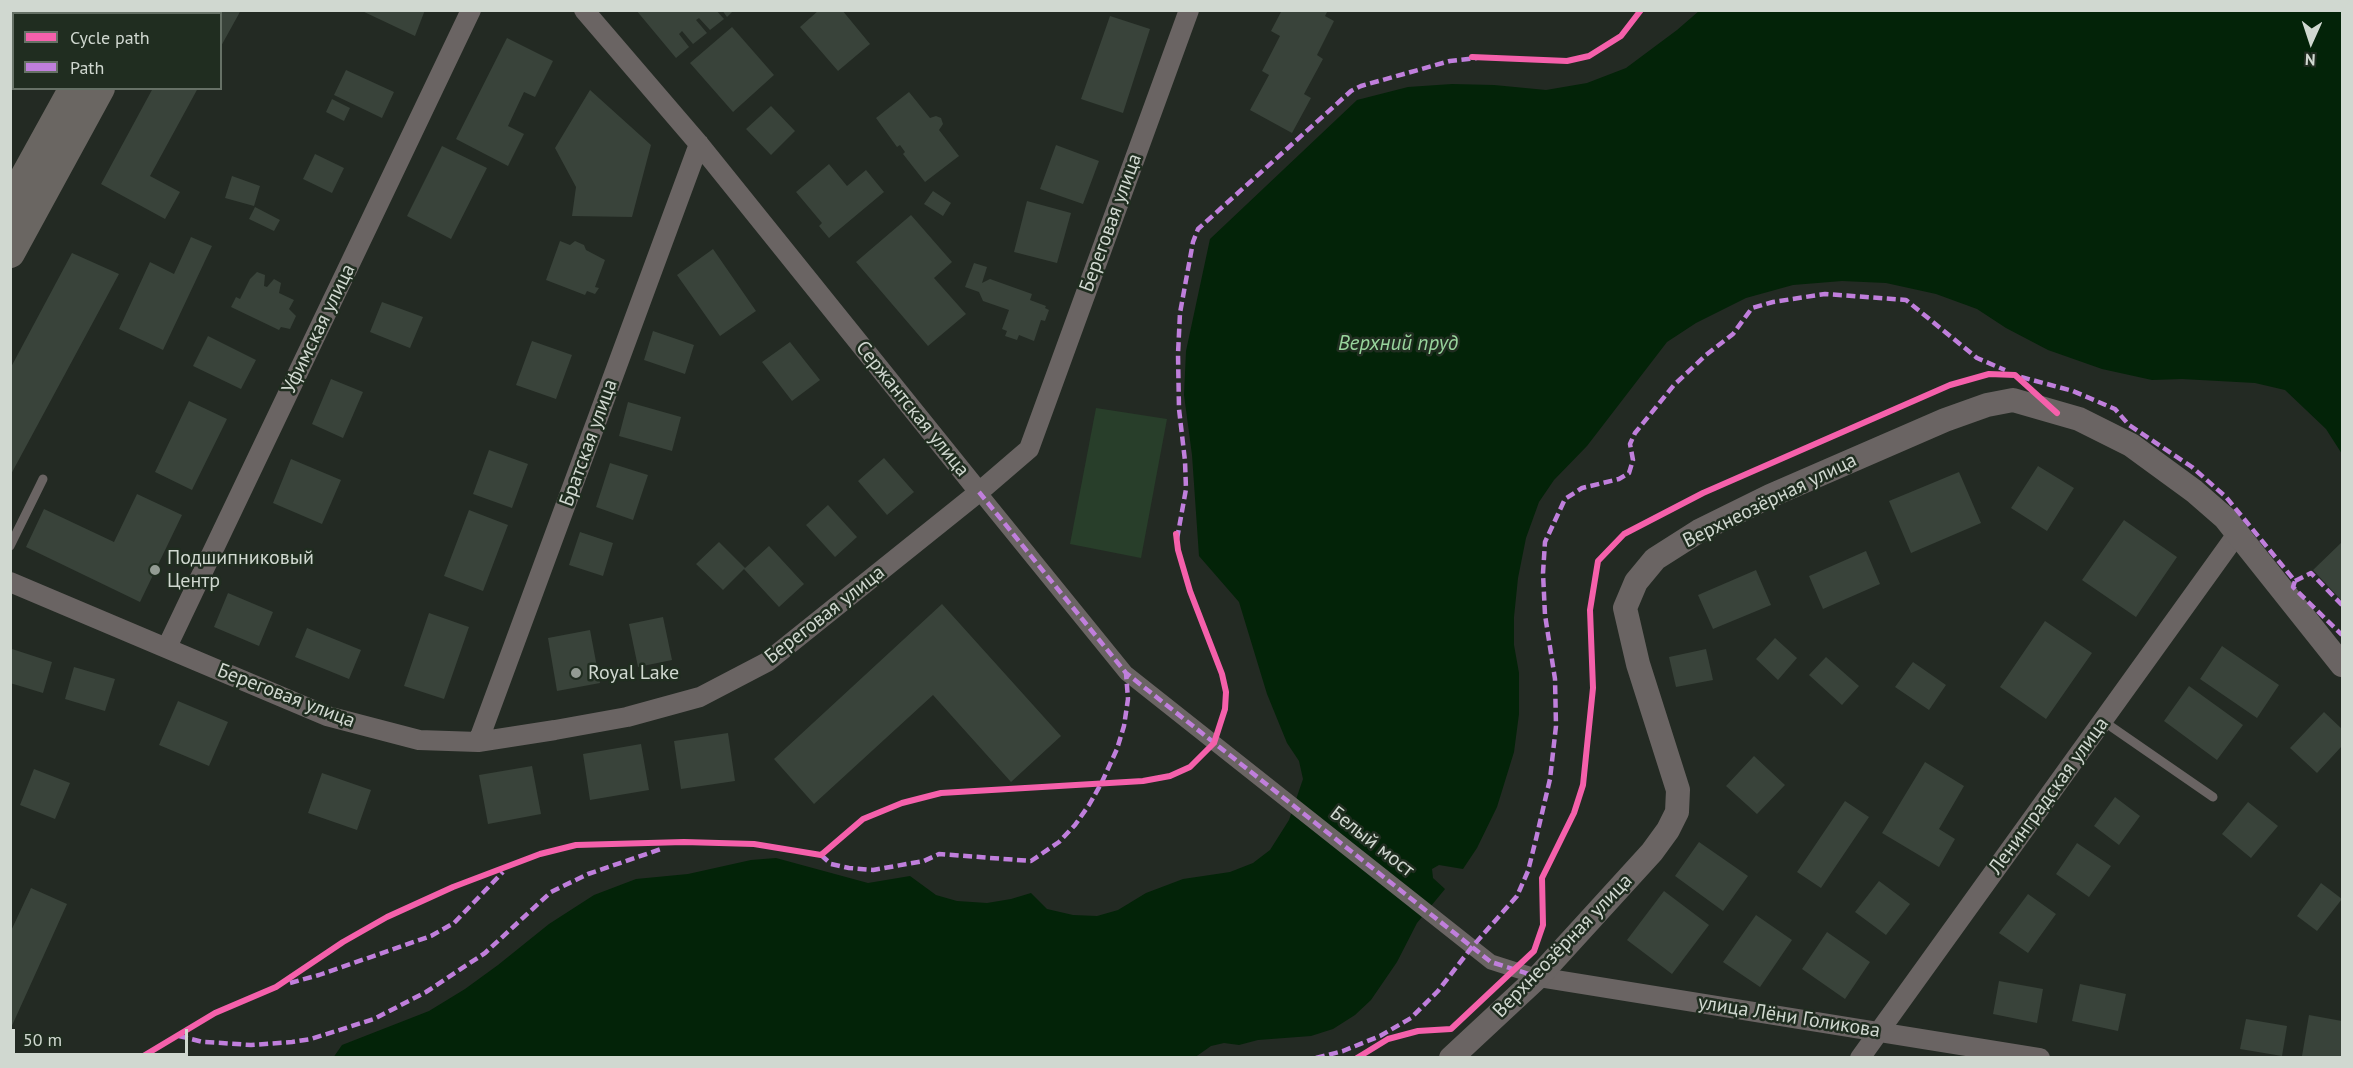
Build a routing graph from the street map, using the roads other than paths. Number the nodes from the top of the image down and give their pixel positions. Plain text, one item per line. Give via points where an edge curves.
1 (471, 10) edge
2 (584, 10) edge
3 (1189, 10) edge
4 (73, 90) edge
5 (99, 90) edge
6 (699, 144) junction
7 (10, 204) edge
8 (10, 253) edge
9 (43, 479) dead end
10 (979, 492) junction
11 (2238, 534) junction
12 (10, 546) edge
13 (10, 582) edge
14 (167, 647) junction
15 (2343, 665) edge
16 (2103, 721) junction
17 (478, 742) junction
18 (1263, 782) joint
19 (2213, 797) dead end
20 (1538, 976) junction
21 (1879, 1032) junction
22 (1450, 1058) edge
23 (1860, 1058) edge
24 (2040, 1058) edge

1 - 14 street, Уфимская улица
2 - 6 street, Сержантская улица
3 - 10 street, Береговая улица via 1029,449
4 - 7 main road
5 - 8 main road
6 - 10 street, Сержантская улица
6 - 17 street, Братская улица
9 - 12 lane
10 - 17 street, Береговая улица via 767,663 700,697 627,717
10 - 18 street, Сержантская улица via 1126,673
11 - 15 street, Верхнеозёрная улица
11 - 16 street, Ленинградская улица
11 - 20 street, Верхнеозёрная улица via 2194,490 2131,445 2079,419 2013,400 1945,420 1699,531 1655,559 1636,582 1625,608 1638,664 1678,790 1677,812 1652,852
13 - 14 street, Береговая улица
14 - 17 street, Береговая улица via 327,716 419,740
16 - 19 lane
16 - 21 street, Ленинградская улица
18 - 20 street, Белый мост via 1491,962
20 - 21 street, улица Лёни Голикова
20 - 22 street, Верхнеозёрная улица
21 - 23 street, Ленинградская улица
21 - 24 street, улица Лёни Голикова

